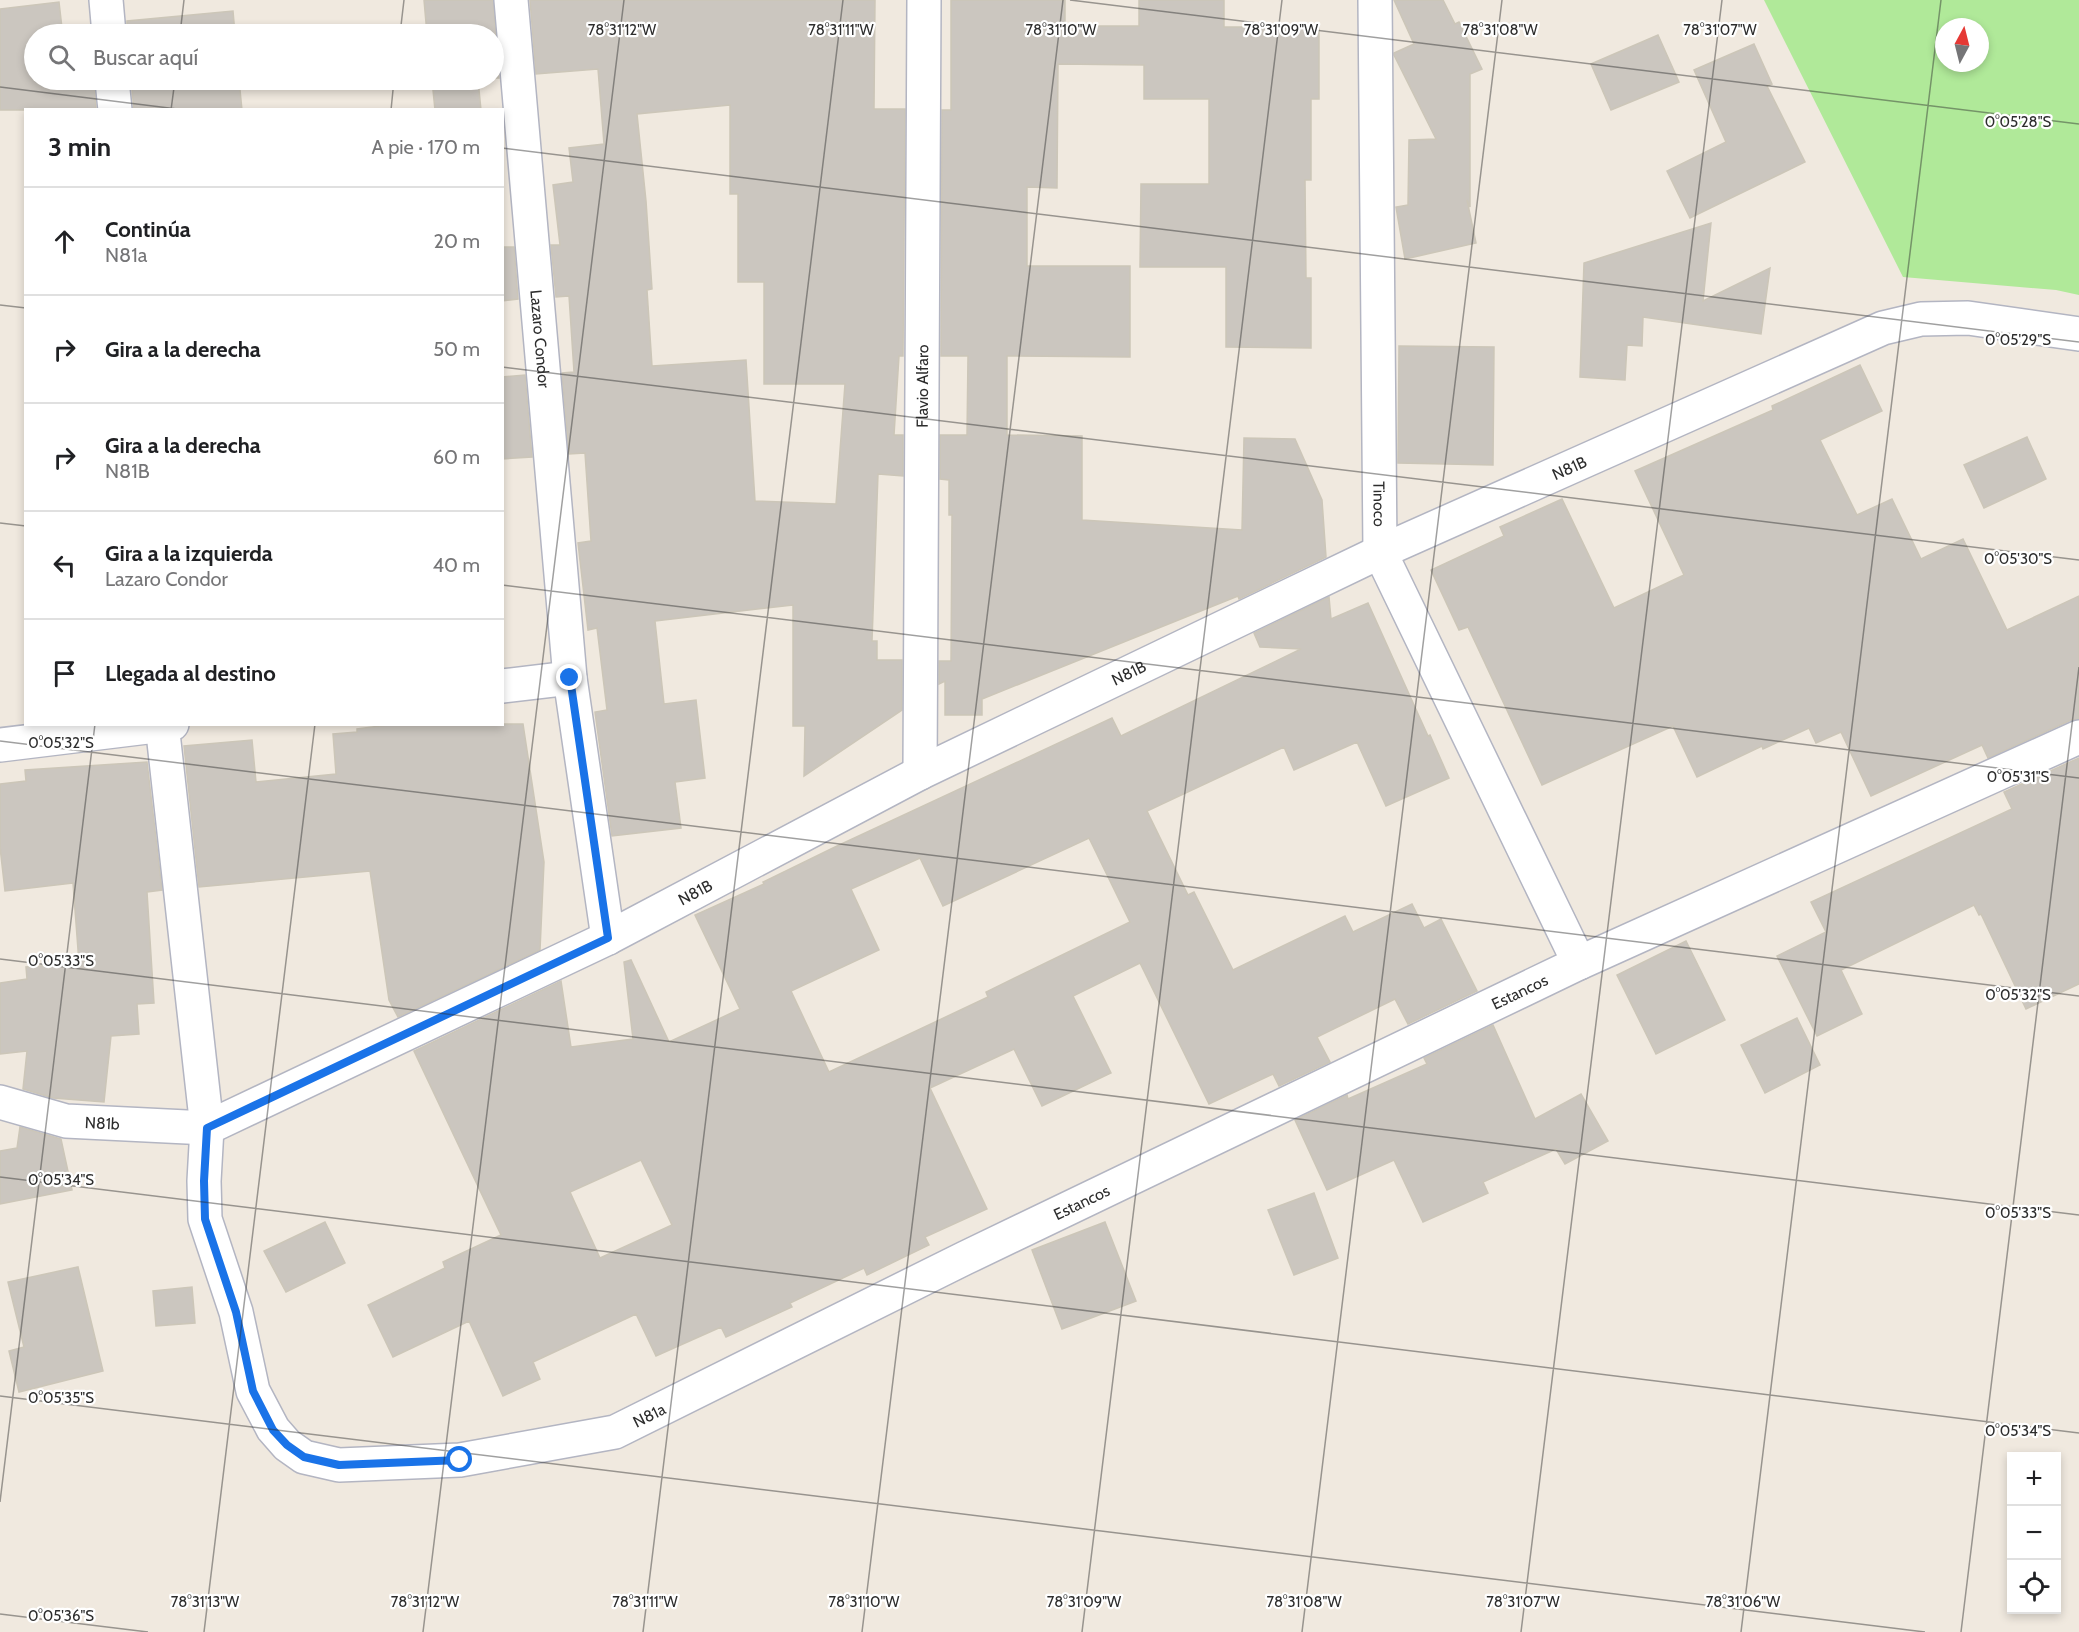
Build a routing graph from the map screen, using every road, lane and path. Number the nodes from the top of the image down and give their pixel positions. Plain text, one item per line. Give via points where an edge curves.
1 (106, 0) edge
2 (511, 0) edge
3 (924, 0) edge
4 (1376, 0) edge
5 (108, 24) edge
6 (113, 90) edge
7 (115, 108) edge
8 (2079, 333) edge
9 (1380, 552) junction
10 (570, 678) junction
11 (504, 686) edge
12 (157, 726) edge
13 (165, 726) edge
14 (2079, 737) edge
15 (0, 745) edge
16 (920, 773) junction
17 (608, 938) junction
18 (1579, 963) junction
19 (0, 1102) edge
20 (207, 1128) junction
21 (965, 1258) joint

1 - 5 street
2 - 10 street, Lazaro Condor
3 - 16 street, Flavio Alfaro
4 - 9 street, Tinoco
6 - 7 street
8 - 9 street, N81B via 1968,318 1921,319 1883,328
9 - 16 street, N81B
9 - 18 street, Tinoco
10 - 11 street
10 - 17 street, Lazaro Condor
12 - 15 street
13 - 20 street
14 - 18 street, Estancos
16 - 17 street, N81B
17 - 20 street, N81B
18 - 21 street, Estancos
19 - 20 street, N81b via 66,1121
20 - 21 street, N81a via 205,1219 236,1312 253,1391 273,1430 287,1445 304,1457 339,1465 460,1460 615,1432

